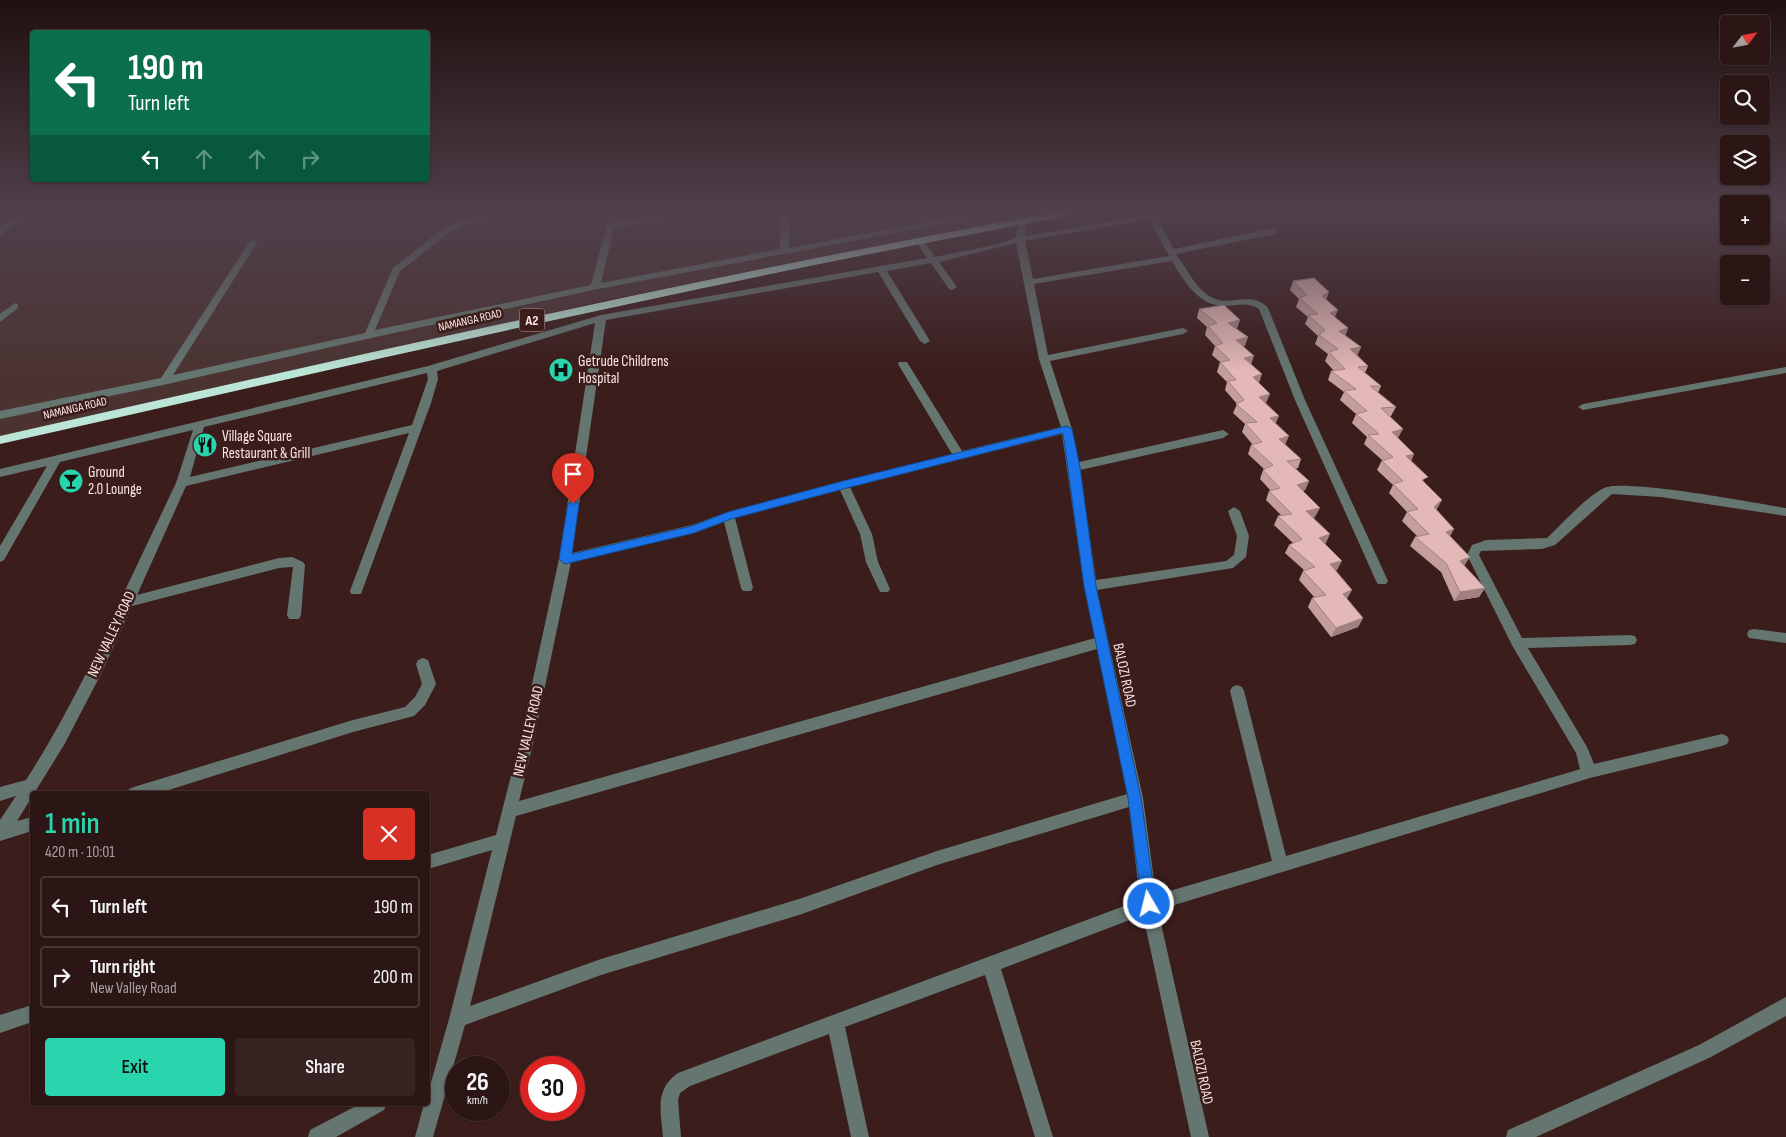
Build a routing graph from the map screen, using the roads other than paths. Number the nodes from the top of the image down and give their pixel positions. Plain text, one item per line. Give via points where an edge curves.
1 (238, 266) edge
2 (401, 266) edge
3 (600, 266) edge
4 (700, 266) edge
5 (791, 266) edge
6 (899, 266) edge
7 (938, 266) edge
8 (1026, 266) edge
9 (1114, 266) edge
10 (1181, 266) edge
11 (882, 269) junction
12 (1030, 282) junction
13 (595, 286) junction
14 (952, 288) dead end
15 (14, 306) dead end
16 (601, 318) junction
17 (0, 319) edge
18 (1183, 331) dead end
19 (369, 334) junction
20 (925, 341) dead end
21 (1044, 359) junction
22 (903, 364) dead end
23 (431, 369) junction
24 (1786, 370) edge
25 (163, 382) junction
26 (1583, 407) dead end
27 (0, 415) edge
28 (200, 424) junction
29 (417, 428) junction
30 (1067, 429) junction
31 (1223, 434) dead end
32 (0, 440) edge
33 (959, 456) junction
34 (56, 460) junction
35 (1074, 467) junction
36 (0, 473) edge
37 (182, 483) junction
38 (843, 485) junction
39 (1234, 511) dead end
40 (1786, 512) edge
41 (728, 516) junction
42 (0, 557) edge
43 (565, 559) junction
44 (1382, 581) dead end
45 (1090, 586) junction
46 (747, 588) dead end
47 (884, 589) dead end
48 (356, 592) dead end
49 (125, 603) junction
50 (294, 614) dead end
51 (1754, 634) dead end
52 (1786, 638) edge
53 (1630, 640) dead end
54 (1101, 642) junction
55 (1518, 643) junction
56 (423, 664) dead end
57 (1237, 691) dead end
58 (1722, 740) dead end
59 (1588, 772) junction
60 (31, 785) junction
61 (144, 791) edge
62 (0, 794) edge
63 (1134, 798) junction
64 (509, 811) junction
65 (30, 825) edge
66 (0, 833) edge
67 (502, 840) junction
68 (430, 861) edge
69 (1281, 866) junction
70 (1149, 904) junction
71 (991, 965) junction
72 (1786, 1006) edge
73 (30, 1015) edge
74 (458, 1019) junction
75 (835, 1022) junction
76 (0, 1024) edge
77 (432, 1089) edge
78 (374, 1106) edge
79 (429, 1106) edge
80 (317, 1137) edge
81 (424, 1137) edge
82 (672, 1137) edge
83 (860, 1137) edge
84 (1044, 1137) edge
85 (1200, 1137) edge
86 (1516, 1137) edge

1 - 25 street
2 - 19 street via 396,270
3 - 13 street
4 - 13 street
5 - 32 highway, NAMANGA ROAD / A2 via 605,304
6 - 11 street
7 - 14 street
8 - 12 street, BALOZI ROAD
9 - 12 street
10 - 44 street via 1202,296 1209,300 1222,303 1251,300 1263,308 1300,400
11 - 16 street
11 - 20 street
12 - 21 street, BALOZI ROAD
13 - 19 street
15 - 17 street
16 - 23 street
16 - 43 street, NEW VALLEY ROAD
18 - 21 street
19 - 25 street
21 - 30 street, BALOZI ROAD
22 - 33 street
23 - 28 street
23 - 29 street via 433,379
24 - 26 street
25 - 27 street
28 - 34 street
28 - 37 street, NEW VALLEY ROAD
29 - 37 street
29 - 48 street
30 - 33 street
30 - 35 street, BALOZI ROAD
31 - 35 street
33 - 38 street
34 - 36 street
34 - 42 street
35 - 45 street, BALOZI ROAD
37 - 49 street, NEW VALLEY ROAD
38 - 41 street
38 - 47 street via 866,534 872,562
39 - 45 street via 1243,536 1240,557 1229,565
40 - 55 street via 1662,493 1609,490 1551,542 1476,548 1473,555
41 - 43 street via 694,529
41 - 46 street
43 - 64 street, NEW VALLEY ROAD
45 - 54 street, BALOZI ROAD
49 - 50 street via 292,562 299,565
49 - 60 street, NEW VALLEY ROAD via 64,733
51 - 52 street
53 - 55 street
54 - 63 street, BALOZI ROAD
54 - 64 street
55 - 59 street via 1582,751
56 - 61 street via 428,684 420,701 409,712 353,726
57 - 69 street
58 - 59 street
59 - 69 street
60 - 62 street
60 - 66 street, NEW VALLEY ROAD
63 - 70 street, BALOZI ROAD
63 - 74 street via 937,858 802,906 601,967
64 - 67 street, NEW VALLEY ROAD
65 - 66 street
67 - 68 street
67 - 74 street, NEW VALLEY ROAD
69 - 70 street
70 - 71 street
70 - 85 street, BALOZI ROAD
71 - 75 street
71 - 84 street
72 - 86 street via 1705,1051
73 - 76 street
74 - 77 street, NEW VALLEY ROAD
75 - 82 street via 684,1079 673,1087 669,1100
75 - 83 street
78 - 80 street
79 - 81 street, NEW VALLEY ROAD

